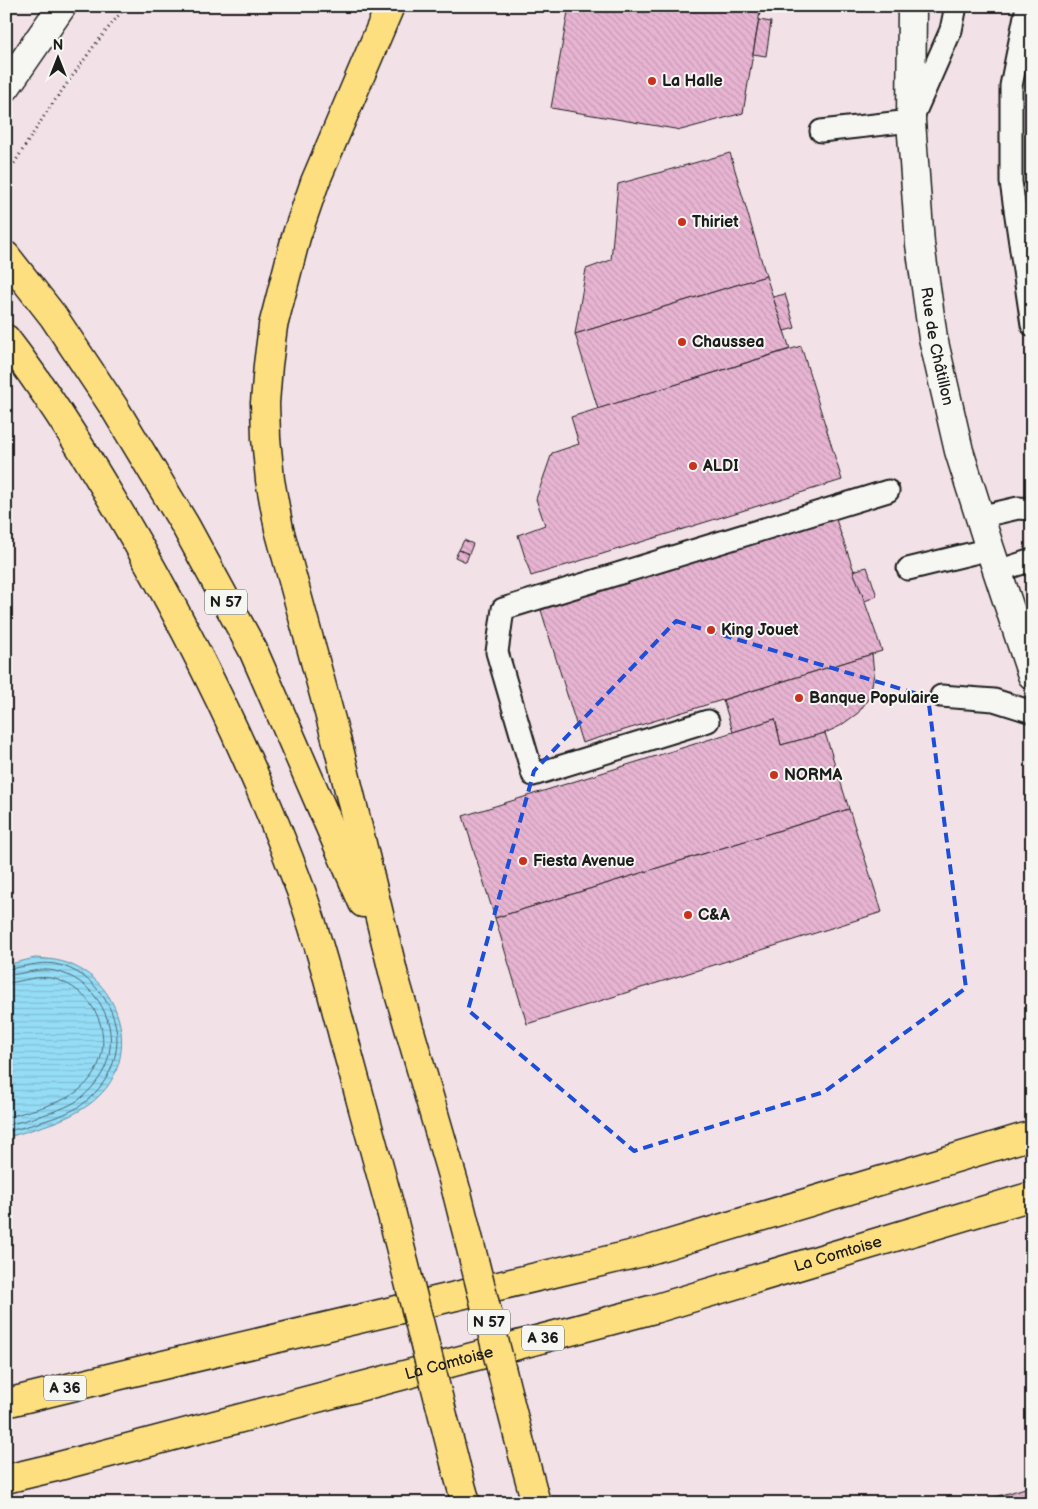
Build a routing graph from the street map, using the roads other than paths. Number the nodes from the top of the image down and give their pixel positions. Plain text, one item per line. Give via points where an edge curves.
1 (62, 6) edge
2 (390, 6) edge
3 (912, 6) edge
4 (956, 6) edge
5 (1027, 6) edge
6 (6, 87) edge
7 (912, 121) junction
8 (821, 132) dead end
9 (6, 256) edge
10 (1032, 324) edge
11 (6, 338) edge
12 (888, 492) dead end
13 (1032, 509) edge
14 (979, 517) junction
15 (994, 560) junction
16 (1032, 560) edge
17 (908, 569) dead end
18 (1032, 675) edge
19 (941, 696) dead end
20 (1032, 712) edge
21 (708, 721) dead end
22 (394, 976) junction
23 (1032, 1135) edge
24 (1032, 1196) edge
25 (6, 1403) edge
26 (6, 1479) edge
27 (466, 1503) edge
28 (536, 1503) edge

1 - 6 street
2 - 22 highway via 315,182 296,237 273,326 265,404 270,480 279,529 340,754
3 - 7 street, Rue de Châtillon
4 - 7 lane via 951,30
5 - 10 lane via 1011,86 1011,182
7 - 8 lane
7 - 14 street, Rue de Châtillon via 920,244 933,338 959,451
9 - 22 highway, N 57 via 53,316 105,393 186,525 253,650
11 - 27 highway, N 57, bridge via 85,454 148,561 188,634 268,806 326,970
12 - 21 lane via 503,609 497,652 534,775
13 - 14 lane via 1018,508
14 - 15 street, Rue de Châtillon
15 - 16 lane
15 - 17 lane
15 - 18 street, Rue de Châtillon
19 - 20 lane via 994,700
22 - 28 highway, N 57, bridge via 456,1193
23 - 25 highway, A 36 via 642,1252
24 - 26 highway, La Comtoise / A 36 via 654,1309

